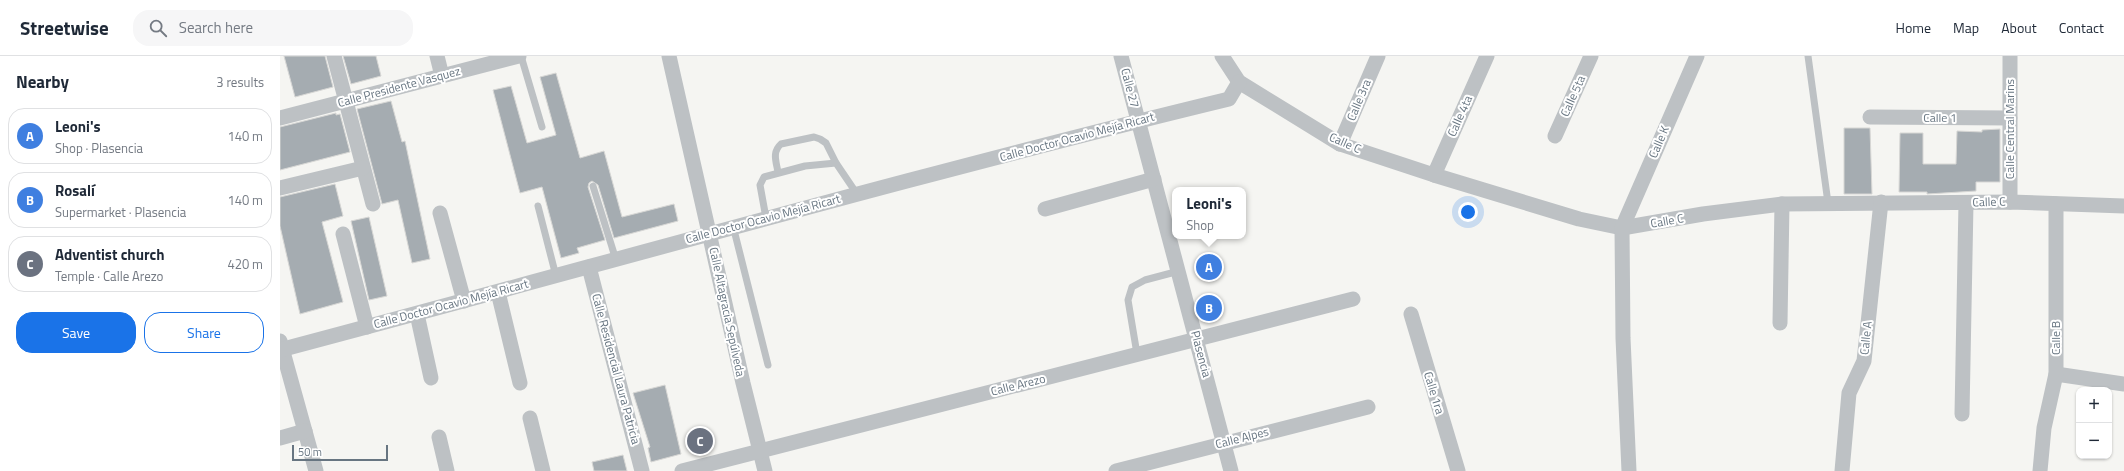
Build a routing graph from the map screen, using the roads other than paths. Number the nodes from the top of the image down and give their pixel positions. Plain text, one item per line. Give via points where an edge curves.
1 (334, 56) edge
2 (437, 56) edge
3 (520, 56) edge
4 (669, 56) edge
5 (1121, 56) edge
6 (1222, 56) edge
7 (1378, 56) edge
8 (1487, 56) edge
9 (1591, 56) edge
10 (1696, 56) edge
11 (1808, 56) edge
12 (2010, 56) edge
13 (502, 58) edge
14 (442, 76) junction
15 (1239, 82) junction
16 (346, 101) junction
17 (1870, 117) dead end
18 (280, 118) edge
19 (2010, 118) junction
20 (1138, 121) junction
21 (542, 127) dead end
22 (1555, 136) dead end
23 (1340, 144) junction
24 (836, 163) junction
25 (363, 168) junction
26 (778, 172) junction
27 (1434, 175) junction
28 (1154, 179) junction
29 (593, 186) dead end
30 (280, 188) edge
31 (857, 194) junction
32 (1881, 202) junction
33 (2010, 202) junction
34 (1828, 203) junction
35 (1966, 203) junction
36 (372, 204) dead end
37 (1782, 204) junction
38 (2056, 204) junction
39 (538, 206) dead end
40 (2124, 206) edge
41 (1045, 209) dead end
42 (440, 213) dead end
43 (766, 218) junction
44 (733, 226) junction
45 (1622, 228) junction
46 (709, 232) junction
47 (343, 234) dead end
48 (616, 260) junction
49 (590, 267) junction
50 (1179, 271) junction
51 (556, 276) junction
52 (498, 292) junction
53 (1353, 299) dead end
54 (464, 301) junction
55 (417, 314) junction
56 (1411, 314) dead end
57 (1780, 323) dead end
58 (367, 327) junction
59 (1198, 339) junction
60 (281, 347) edge
61 (1137, 354) junction
62 (768, 365) dead end
63 (2056, 374) junction
64 (431, 378) dead end
65 (520, 383) dead end
66 (2124, 384) edge
67 (1368, 407) dead end
68 (1962, 414) dead end
69 (530, 418) dead end
70 (305, 431) junction
71 (438, 437) dead end
72 (280, 438) edge
73 (1224, 442) junction
74 (760, 451) junction
75 (316, 471) edge
76 (447, 471) edge
77 (543, 471) edge
78 (642, 471) edge
79 (682, 471) edge
80 (765, 471) edge
81 (1116, 471) edge
82 (1231, 471) edge
83 (1458, 471) edge
84 (1629, 471) edge
85 (1842, 471) edge
86 (2040, 471) edge

1 - 16 street
2 - 14 street
3 - 13 street, Calle Presidente Vasquez
3 - 21 lane
4 - 46 street, Calle Altagracia Sepúlveda
5 - 20 street, Calle 27
6 - 15 street
7 - 23 street, Calle 3ra
8 - 27 street, Calle 4ta
9 - 22 street, Calle 5ta
10 - 45 street, Calle K
11 - 34 lane
12 - 19 street, Calle Central Marins
13 - 14 street, Calle Presidente Vasquez
14 - 16 street, Calle Presidente Vasquez
15 - 20 street, Calle Doctor Ocavio Mejía Ricart via 1229,99
15 - 23 street, Calle C
16 - 18 street, Calle Presidente Vasquez
16 - 25 street
17 - 19 street, Calle 1
19 - 33 street, Calle Central Marins
20 - 28 street, Plasencia
20 - 31 street, Calle Doctor Ocavio Mejía Ricart
23 - 27 street, Calle C
24 - 26 lane
24 - 26 lane via 826,143 814,137 781,144 774,152
24 - 31 lane
25 - 30 street
25 - 36 street
26 - 43 lane via 764,177 760,185
27 - 45 street, Calle C via 1579,219
28 - 41 street
28 - 50 street, Plasencia
29 - 48 lane
31 - 43 street, Calle Doctor Ocavio Mejía Ricart
32 - 34 street, Calle C
32 - 35 street, Calle C
32 - 85 street, Calle A via 1864,361 1850,393
33 - 35 street, Calle C
33 - 38 street, Calle C
34 - 37 street, Calle C
35 - 68 street
37 - 45 street, Calle C
37 - 57 street
38 - 40 street, Calle C
38 - 63 street, Calle B
39 - 51 lane
42 - 54 street
43 - 44 street, Calle Doctor Ocavio Mejía Ricart
44 - 46 street, Calle Doctor Ocavio Mejía Ricart
44 - 62 lane
45 - 84 street via 1623,338
46 - 48 street, Calle Doctor Ocavio Mejía Ricart
46 - 74 street, Calle Altagracia Sepúlveda
47 - 58 street
48 - 49 street, Calle Doctor Ocavio Mejía Ricart
49 - 51 street, Calle Doctor Ocavio Mejía Ricart
49 - 78 street, Calle Residencial Laura Patricia
50 - 59 street, Plasencia
50 - 61 lane via 1144,280 1132,287 1128,300
51 - 52 street, Calle Doctor Ocavio Mejía Ricart
52 - 54 street, Calle Doctor Ocavio Mejía Ricart
52 - 65 street
53 - 59 street, Calle Arezo
54 - 55 street, Calle Doctor Ocavio Mejía Ricart
55 - 58 street, Calle Doctor Ocavio Mejía Ricart
55 - 64 street
56 - 83 street, Calle 1ra
58 - 60 street, Calle Doctor Ocavio Mejía Ricart
59 - 61 street, Calle Arezo
59 - 73 street, Plasencia
60 - 70 street
61 - 74 street, Calle Arezo
63 - 66 street
63 - 86 street, Calle B via 2044,428
67 - 73 street, Calle Alpes
69 - 77 street
70 - 72 street
70 - 75 street
71 - 76 street
73 - 81 street, Calle Alpes
73 - 82 street, Plasencia
74 - 79 street, Calle Arezo
74 - 80 street, Calle Altagracia Sepúlveda

